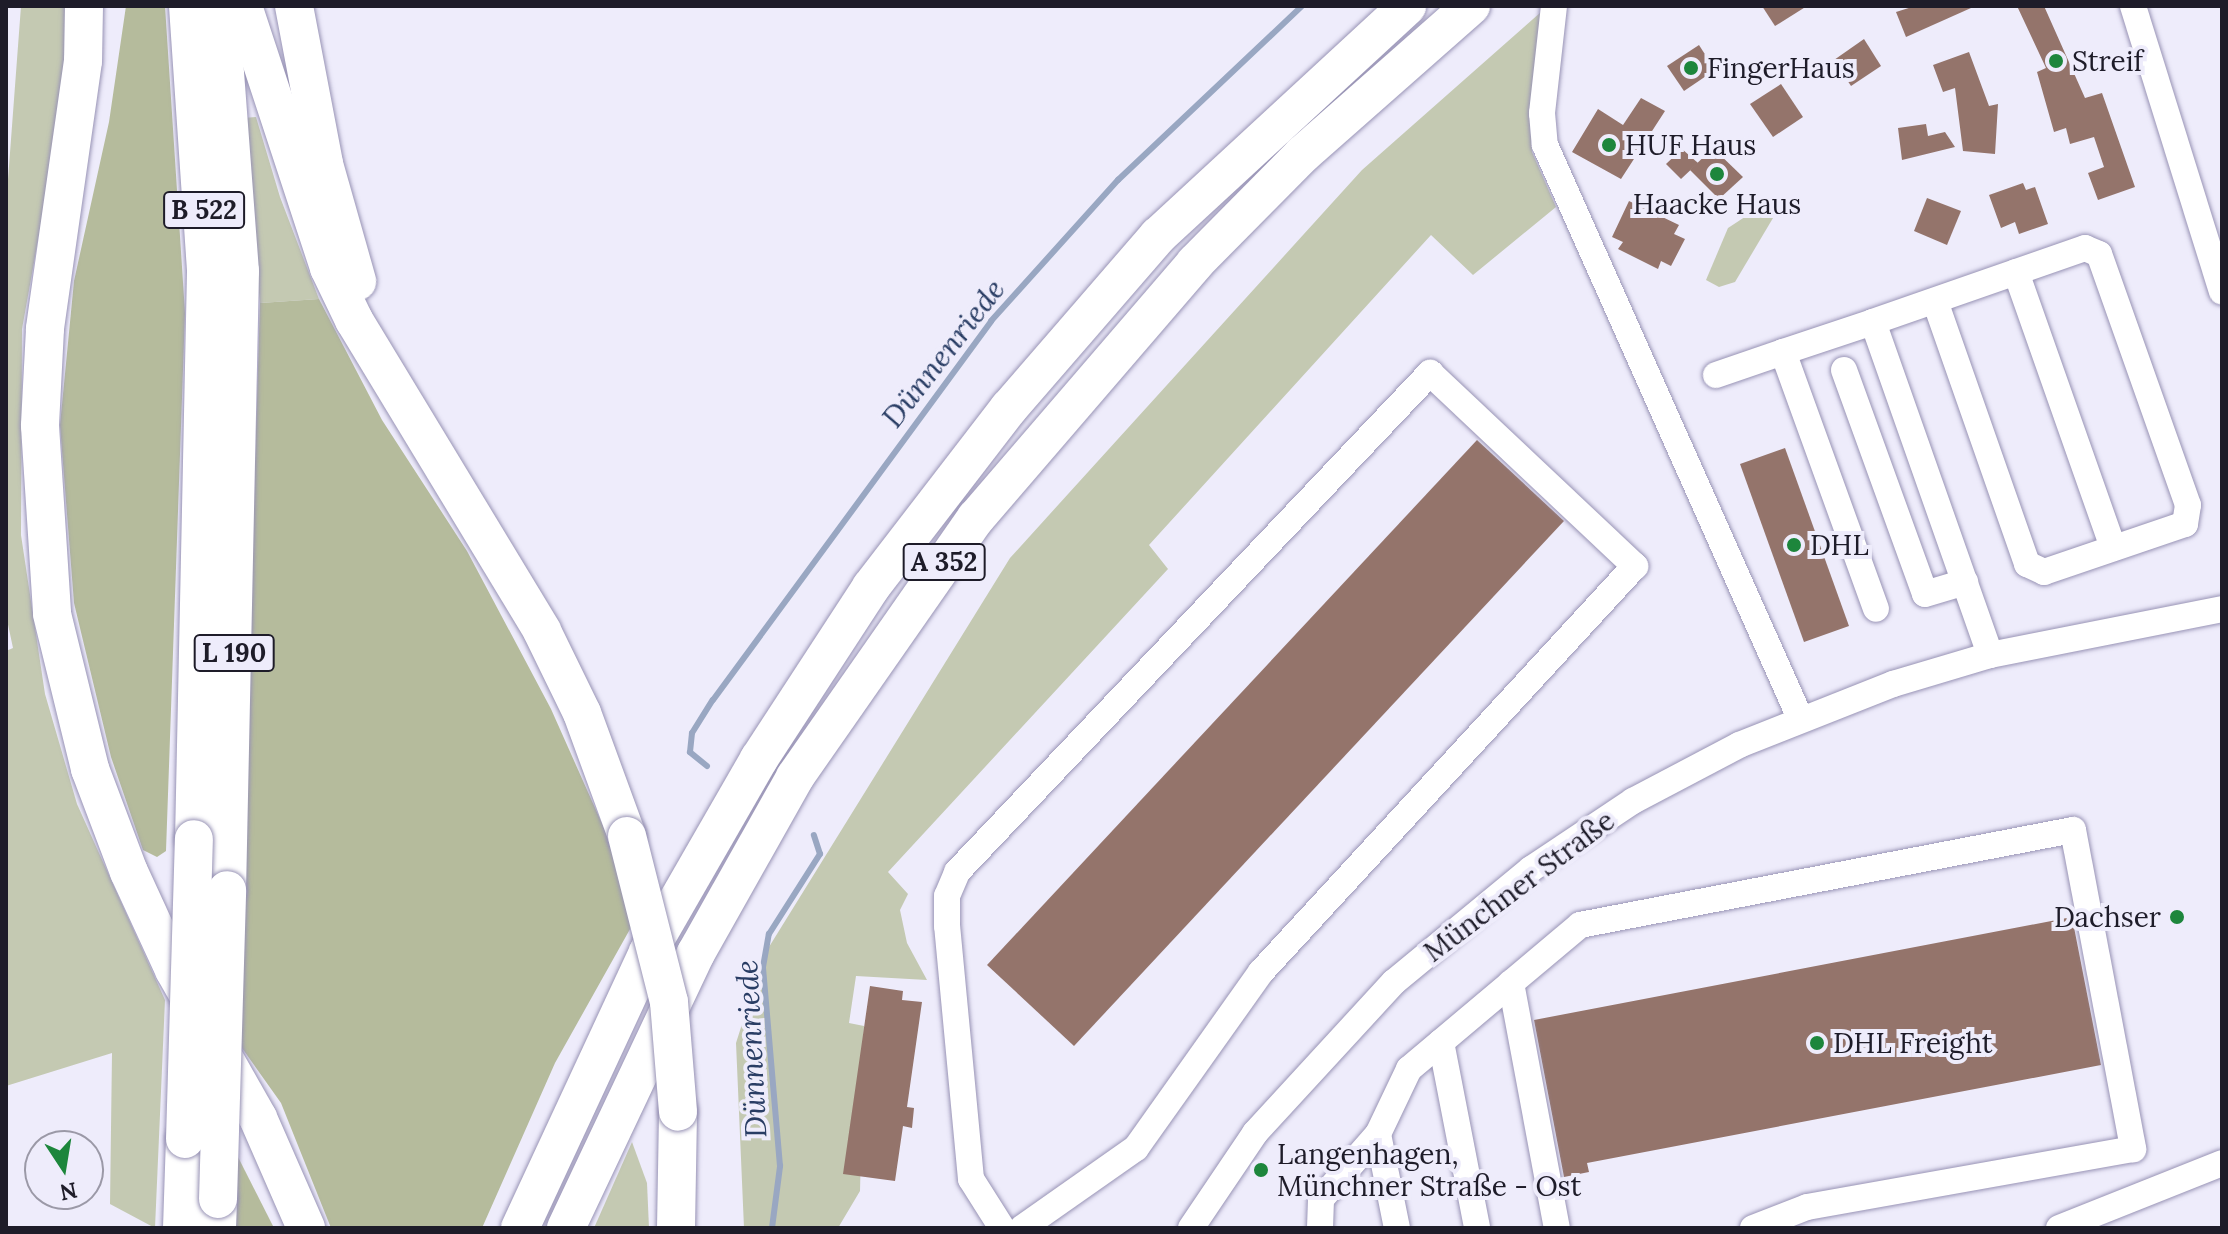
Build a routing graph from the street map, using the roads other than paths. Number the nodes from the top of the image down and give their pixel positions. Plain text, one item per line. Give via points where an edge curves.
1 (84, 6) edge
2 (110, 6) edge
3 (188, 6) edge
4 (220, 6) edge
5 (243, 6) edge
6 (294, 6) edge
7 (1407, 6) edge
8 (1471, 6) edge
9 (1554, 6) edge
10 (2133, 6) edge
11 (60, 234) junction
12 (2211, 259) junction
13 (2016, 272) junction
14 (2222, 291) edge
15 (1935, 301) junction
16 (2222, 302) edge
17 (1873, 322) junction
18 (1783, 352) junction
19 (1844, 370) dead end
20 (1716, 375) dead end
21 (399, 396) junction
22 (222, 415) junction
23 (2113, 547) junction
24 (1965, 582) junction
25 (1876, 609) dead end
26 (2222, 609) edge
27 (1990, 655) junction
28 (1800, 718) junction
29 (1511, 983) junction
30 (1441, 1042) junction
31 (1378, 1134) junction
32 (2222, 1163) edge
33 (217, 1213) edge
34 (182, 1228) edge
35 (306, 1228) edge
36 (520, 1228) edge
37 (566, 1228) edge
38 (676, 1228) edge
39 (1002, 1228) edge
40 (1022, 1228) edge
41 (1191, 1228) edge
42 (1320, 1228) edge
43 (1397, 1228) edge
44 (1477, 1228) edge
45 (1557, 1228) edge
46 (1753, 1228) edge
47 (2059, 1228) edge

1 - 11 highway
2 - 11 highway
3 - 22 highway, B 522
4 - 22 highway, B 522 via 237,193
5 - 21 highway via 308,216 354,320
6 - 21 highway via 324,164 363,302
7 - 36 highway, A 352 via 1158,236 1009,408 871,587 759,759 648,952
8 - 37 highway, A 352 via 1303,154 1195,263 968,529 795,777 696,953
9 - 28 street via 1542,113 1545,145
10 - 12 street
11 - 35 highway via 45,329 41,516 69,692 129,872 174,970 258,1118
12 - 14 street
12 - 16 street
13 - 15 street
13 - 23 street
13 - 23 street via 2085,248 2099,254 2188,505 2185,524
15 - 17 street
15 - 23 street via 2027,564 2044,572
17 - 18 street
17 - 24 street
18 - 20 street
18 - 25 street
19 - 24 street via 1925,594
21 - 38 highway, bridge via 542,631 582,713 627,836 669,1002 678,1112
22 - 33 highway, L 190, bridge via 227,890
22 - 34 highway, L 190, bridge via 194,839
24 - 27 street
26 - 27 street, Münchner Straße
27 - 28 street, Münchner Straße
28 - 41 street, Münchner Straße via 1633,801 1531,869 1447,935 1292,1089
29 - 30 street
29 - 45 street
29 - 46 street via 1580,925 2073,830 2133,1149 1807,1207
30 - 31 street via 1409,1069
30 - 44 street
31 - 42 street via 1321,1199
31 - 43 street
32 - 47 street
39 - 40 street via 971,1179 947,926 947,896 957,872 1430,373 1635,566 1261,972 1136,1148

